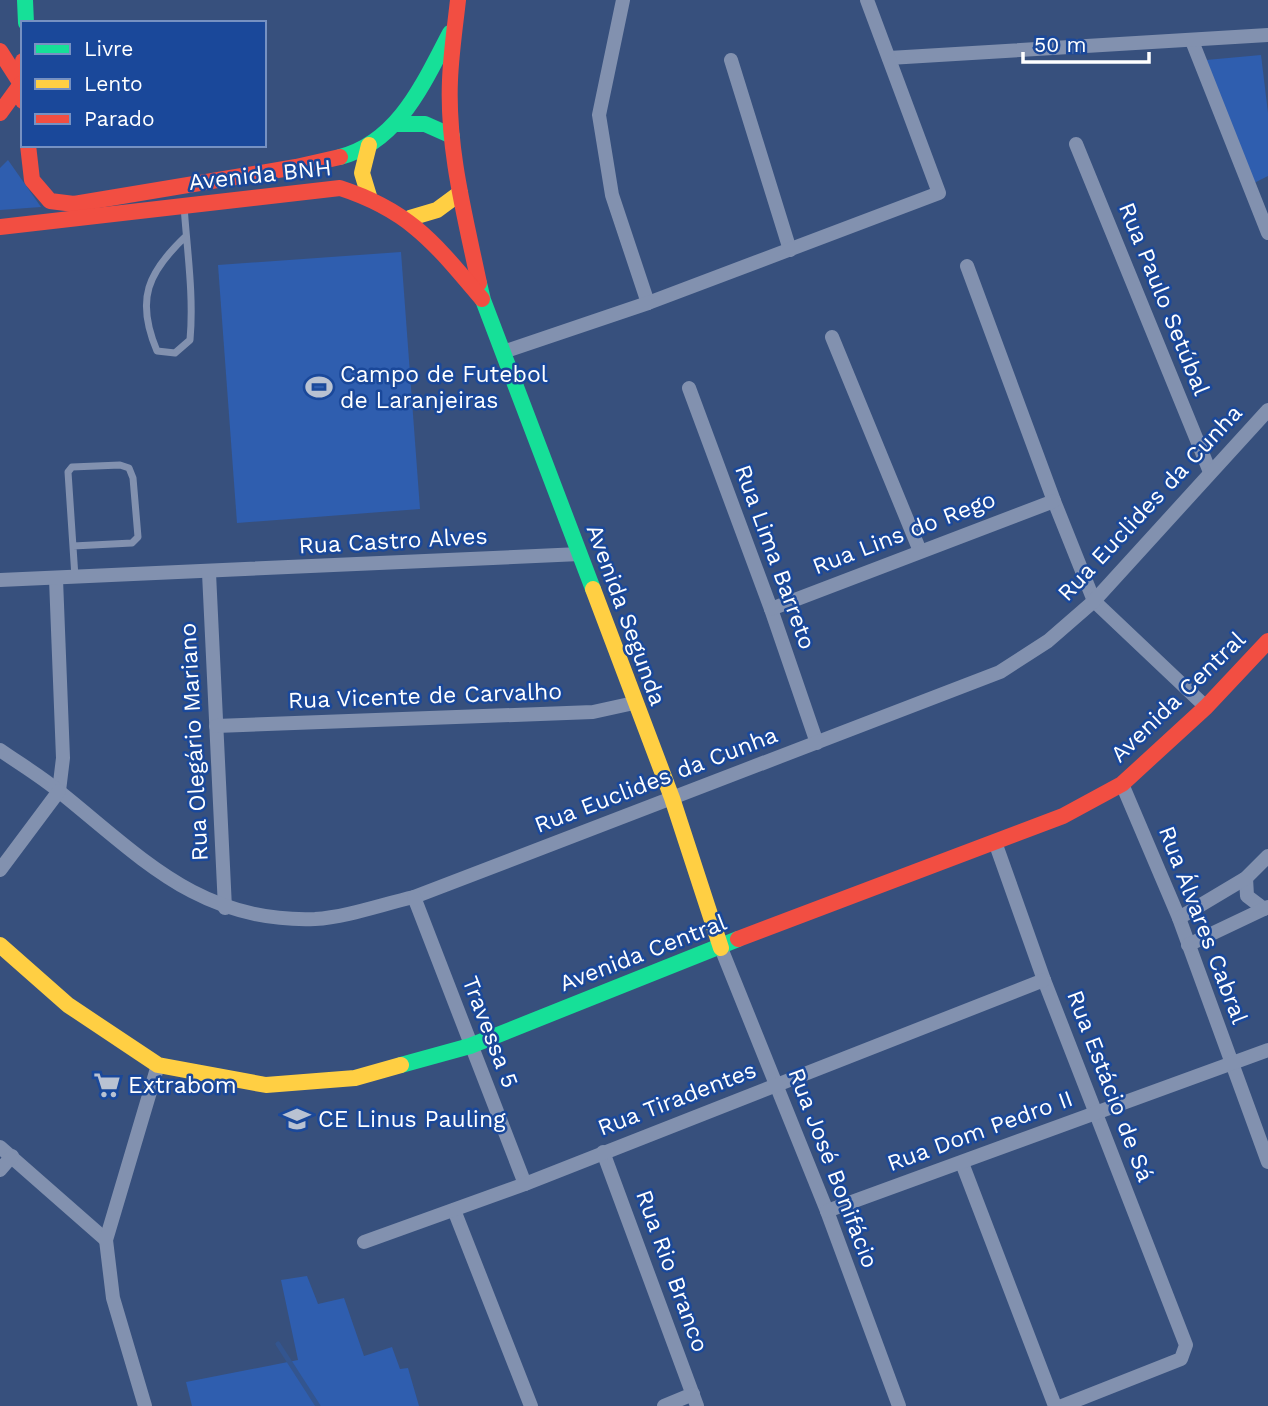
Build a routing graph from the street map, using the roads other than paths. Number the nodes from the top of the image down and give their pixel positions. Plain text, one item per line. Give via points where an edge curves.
1 (25, 0) edge
2 (458, 0) edge
3 (619, 0) edge
4 (867, 0) edge
5 (26, 21) edge
6 (454, 26) junction
7 (1268, 35) edge
8 (1192, 41) junction
9 (0, 51) edge
10 (889, 58) junction
11 (731, 60) dead end
12 (21, 84) joint
13 (0, 113) edge
14 (395, 124) junction
15 (452, 136) junction
16 (1076, 144) dead end
17 (369, 145) junction
18 (28, 147) edge
19 (1268, 192) edge
20 (460, 193) junction
21 (369, 196) junction
22 (1254, 199) junction
23 (184, 206) junction
24 (410, 218) junction
25 (0, 227) edge
26 (1268, 233) edge
27 (186, 236) junction
28 (790, 250) junction
29 (967, 266) dead end
30 (483, 300) junction
31 (648, 303) junction
32 (832, 337) dead end
33 (503, 352) junction
34 (688, 387) dead end
35 (1268, 410) edge
36 (1210, 472) junction
37 (1054, 501) junction
38 (73, 546) junction
39 (920, 551) junction
40 (580, 554) junction
41 (209, 573) junction
42 (56, 579) junction
43 (75, 579) junction
44 (0, 580) edge
45 (1094, 601) junction
46 (772, 608) junction
47 (1268, 641) edge
48 (634, 703) junction
49 (1206, 707) junction
50 (216, 726) junction
51 (817, 743) junction
52 (0, 750) edge
53 (1122, 784) junction
54 (59, 791) junction
55 (673, 798) junction
56 (995, 842) junction
57 (1268, 856) edge
58 (0, 870) edge
59 (1246, 877) junction
60 (414, 897) junction
61 (225, 908) junction
62 (1266, 908) edge
63 (1179, 918) junction
64 (0, 945) edge
65 (1188, 945) junction
66 (721, 948) junction
67 (1044, 980) junction
68 (470, 1046) junction
69 (1268, 1050) edge
70 (1231, 1064) junction
71 (158, 1065) junction
72 (777, 1085) junction
73 (1096, 1112) junction
74 (6, 1151) edge
75 (604, 1152) junction
76 (1268, 1162) edge
77 (962, 1163) junction
78 (0, 1170) edge
79 (526, 1184) junction
80 (454, 1210) junction
81 (827, 1211) junction
82 (106, 1240) junction
83 (364, 1242) dead end
84 (695, 1400) edge
85 (145, 1406) edge
86 (531, 1406) edge
87 (664, 1406) edge
88 (899, 1406) edge
89 (1055, 1406) edge
90 (1062, 1406) edge

1 - 5 street
2 - 6 street
3 - 31 street via 599,115 612,195
4 - 10 street
6 - 14 street, Avenida BNH via 414,100
6 - 15 street
7 - 8 street
8 - 10 street
8 - 22 street
9 - 12 street
10 - 28 street via 939,194
11 - 28 street
12 - 13 street
14 - 15 street via 424,123
14 - 17 street, Avenida BNH
15 - 20 street
16 - 36 street, Rua Paulo Setúbal
17 - 18 street, Avenida BNH via 296,167 74,204 50,201 33,180
17 - 21 street via 362,173
19 - 22 street
20 - 24 street via 427,216
20 - 30 street
21 - 23 street, Avenida BNH via 340,188
21 - 24 street, Avenida BNH
22 - 26 street
23 - 25 street, Avenida BNH
23 - 27 lane
24 - 30 street, Avenida BNH
27 - 27 lane via 190,340 175,354 157,351 149,332 148,282
28 - 31 street
29 - 37 street
30 - 33 street, Avenida Segunda
31 - 33 street
32 - 39 street
33 - 40 street, Avenida Segunda
34 - 46 street, Rua Lima Barreto
35 - 36 street, Rua Euclides da Cunha
36 - 45 street, Rua Euclides da Cunha
37 - 39 street, Rua Lins do Rego
37 - 45 street
38 - 38 lane via 68,472 72,467 129,468 138,537 132,543
38 - 43 lane
39 - 46 street, Rua Lins do Rego
40 - 41 street, Rua Castro Alves
40 - 48 street, Avenida Segunda
41 - 43 street, Rua Castro Alves
41 - 50 street, Rua Olegário Mariano
42 - 43 street, Rua Castro Alves
42 - 44 street, Rua Castro Alves
42 - 54 street via 63,758
45 - 49 street
45 - 51 street, Rua Euclides da Cunha via 1048,641 1000,672
46 - 51 street, Rua Lima Barreto
47 - 49 street, Avenida Central
48 - 50 street, Rua Vicente de Carvalho via 593,712
48 - 55 street, Avenida Segunda
49 - 53 street, Avenida Central
50 - 61 street, Rua Olegário Mariano
51 - 55 street, Rua Euclides da Cunha
52 - 54 street, Rua Euclides da Cunha
53 - 56 street, Avenida Central via 1062,816
53 - 63 street, Rua Álvares Cabral
54 - 58 street
54 - 61 street, Rua Euclides da Cunha via 124,847 183,888
55 - 60 street, Rua Euclides da Cunha
55 - 66 street, Avenida Segunda
56 - 66 street, Avenida Central
56 - 67 street, Rua Estácio de Sá
57 - 59 street
59 - 62 street via 1247,896
59 - 63 street
60 - 61 street, Rua Euclides da Cunha via 317,919
60 - 68 street, Travessa 5
62 - 65 street
63 - 65 street, Rua Álvares Cabral
64 - 71 street, Avenida Central via 68,1005
65 - 70 street, Rua Álvares Cabral
66 - 68 street, Avenida Central
66 - 72 street, Rua José Bonifácio
67 - 72 street, Rua Tiradentes
67 - 73 street, Rua Estácio de Sá
68 - 71 street, Avenida Central via 355,1079 315,1083 266,1085
68 - 79 street, Travessa 5
69 - 70 street, Rua Dom Pedro II
70 - 73 street, Rua Dom Pedro II
70 - 76 street, Rua Álvares Cabral
71 - 82 street
72 - 75 street, Rua Tiradentes
72 - 81 street, Rua José Bonifácio
73 - 77 street, Rua Dom Pedro II
73 - 90 street, Rua Estácio de Sá via 1186,1345 1181,1359
74 - 78 street
74 - 82 street
75 - 79 street, Rua Tiradentes
75 - 84 street, Rua Rio Branco
77 - 81 street, Rua Dom Pedro II
77 - 89 street
79 - 80 street, Rua Tiradentes
80 - 83 street, Rua Tiradentes
80 - 86 street
81 - 88 street, Rua José Bonifácio
82 - 85 street via 113,1298
84 - 87 street

